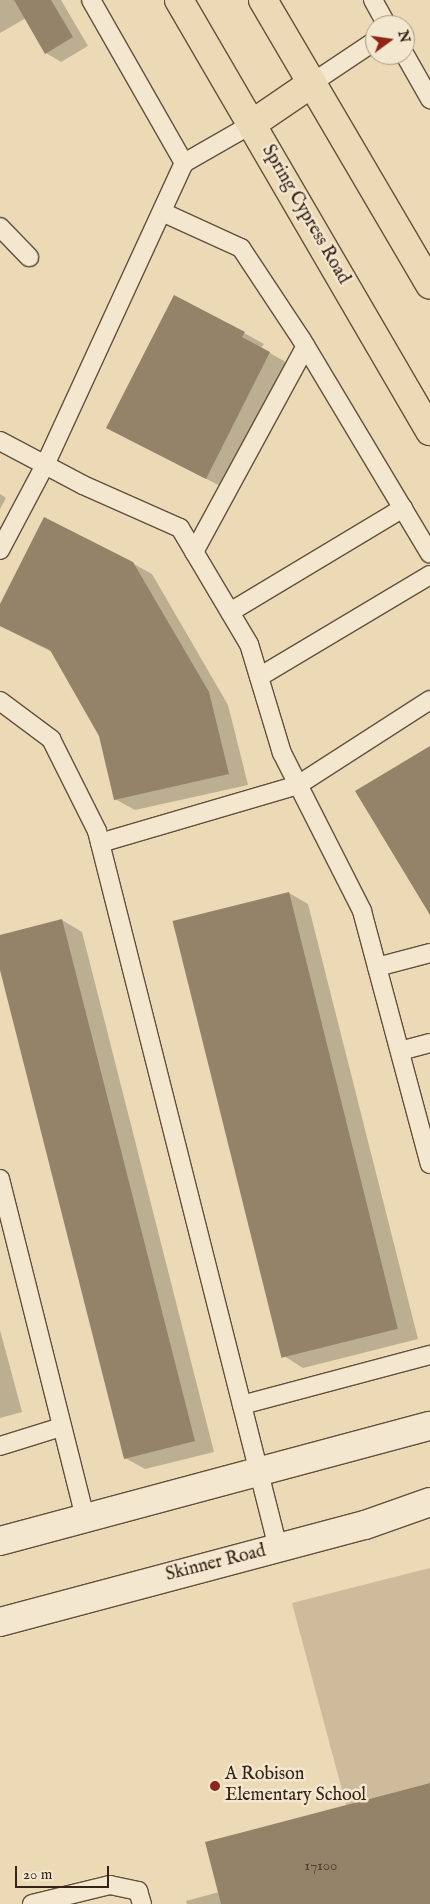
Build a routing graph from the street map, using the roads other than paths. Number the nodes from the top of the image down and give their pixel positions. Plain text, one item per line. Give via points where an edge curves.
1 (91, 0) edge
2 (179, 0) edge
3 (263, 0) edge
4 (373, 0) edge
5 (381, 15) edge
6 (365, 48) edge
7 (411, 65) edge
8 (312, 83) junction
9 (430, 99) edge
10 (252, 124) junction
11 (184, 163) junction
12 (162, 212) junction
13 (0, 227) edge
14 (30, 257) dead end
15 (430, 285) edge
16 (306, 346) junction
17 (430, 431) edge
18 (0, 441) edge
19 (46, 465) junction
20 (403, 508) junction
21 (0, 550) edge
22 (194, 552) junction
23 (430, 554) edge
24 (430, 575) edge
25 (230, 612) junction
26 (259, 677) junction
27 (430, 700) edge
28 (0, 701) edge
29 (298, 785) junction
30 (100, 843) junction
31 (430, 953) edge
32 (377, 967) junction
33 (430, 1043) edge
34 (400, 1051) junction
35 (426, 1135) edge
36 (430, 1164) edge
37 (0, 1179) edge
38 (430, 1356) edge
39 (242, 1405) junction
40 (430, 1426) edge
41 (62, 1427) junction
42 (0, 1446) edge
43 (258, 1471) junction
44 (430, 1502) edge
45 (85, 1518) junction
46 (0, 1541) edge
47 (278, 1548) junction
48 (0, 1622) edge
49 (53, 1901) edge
50 (32, 1904) edge
51 (142, 1904) edge

1 - 11 lane
2 - 10 main road, Spring Cypress Road
3 - 8 main road
4 - 5 lane
6 - 8 lane
7 - 9 lane
8 - 10 main road
8 - 15 main road
10 - 11 lane
10 - 17 main road, Spring Cypress Road
11 - 12 lane
12 - 16 lane via 241,248
12 - 19 lane
13 - 14 lane
16 - 20 lane
16 - 22 lane
18 - 19 lane
19 - 21 lane
19 - 22 lane via 180,528
20 - 23 lane
20 - 25 lane
22 - 25 lane
24 - 26 lane
25 - 26 lane via 249,644
26 - 29 lane via 282,752
27 - 29 lane
28 - 30 lane via 51,739
29 - 30 lane
29 - 32 lane via 362,911
30 - 39 lane
31 - 32 lane
32 - 34 lane
33 - 34 lane
34 - 35 lane
35 - 36 lane
37 - 41 lane
38 - 39 lane
39 - 43 lane
40 - 43 street
41 - 42 lane
41 - 45 lane
43 - 45 street
43 - 47 lane
44 - 47 street, Skinner Road via 365,1525
45 - 46 street
47 - 48 street, Skinner Road
49 - 50 lane
49 - 51 lane via 110,1884 138,1891

